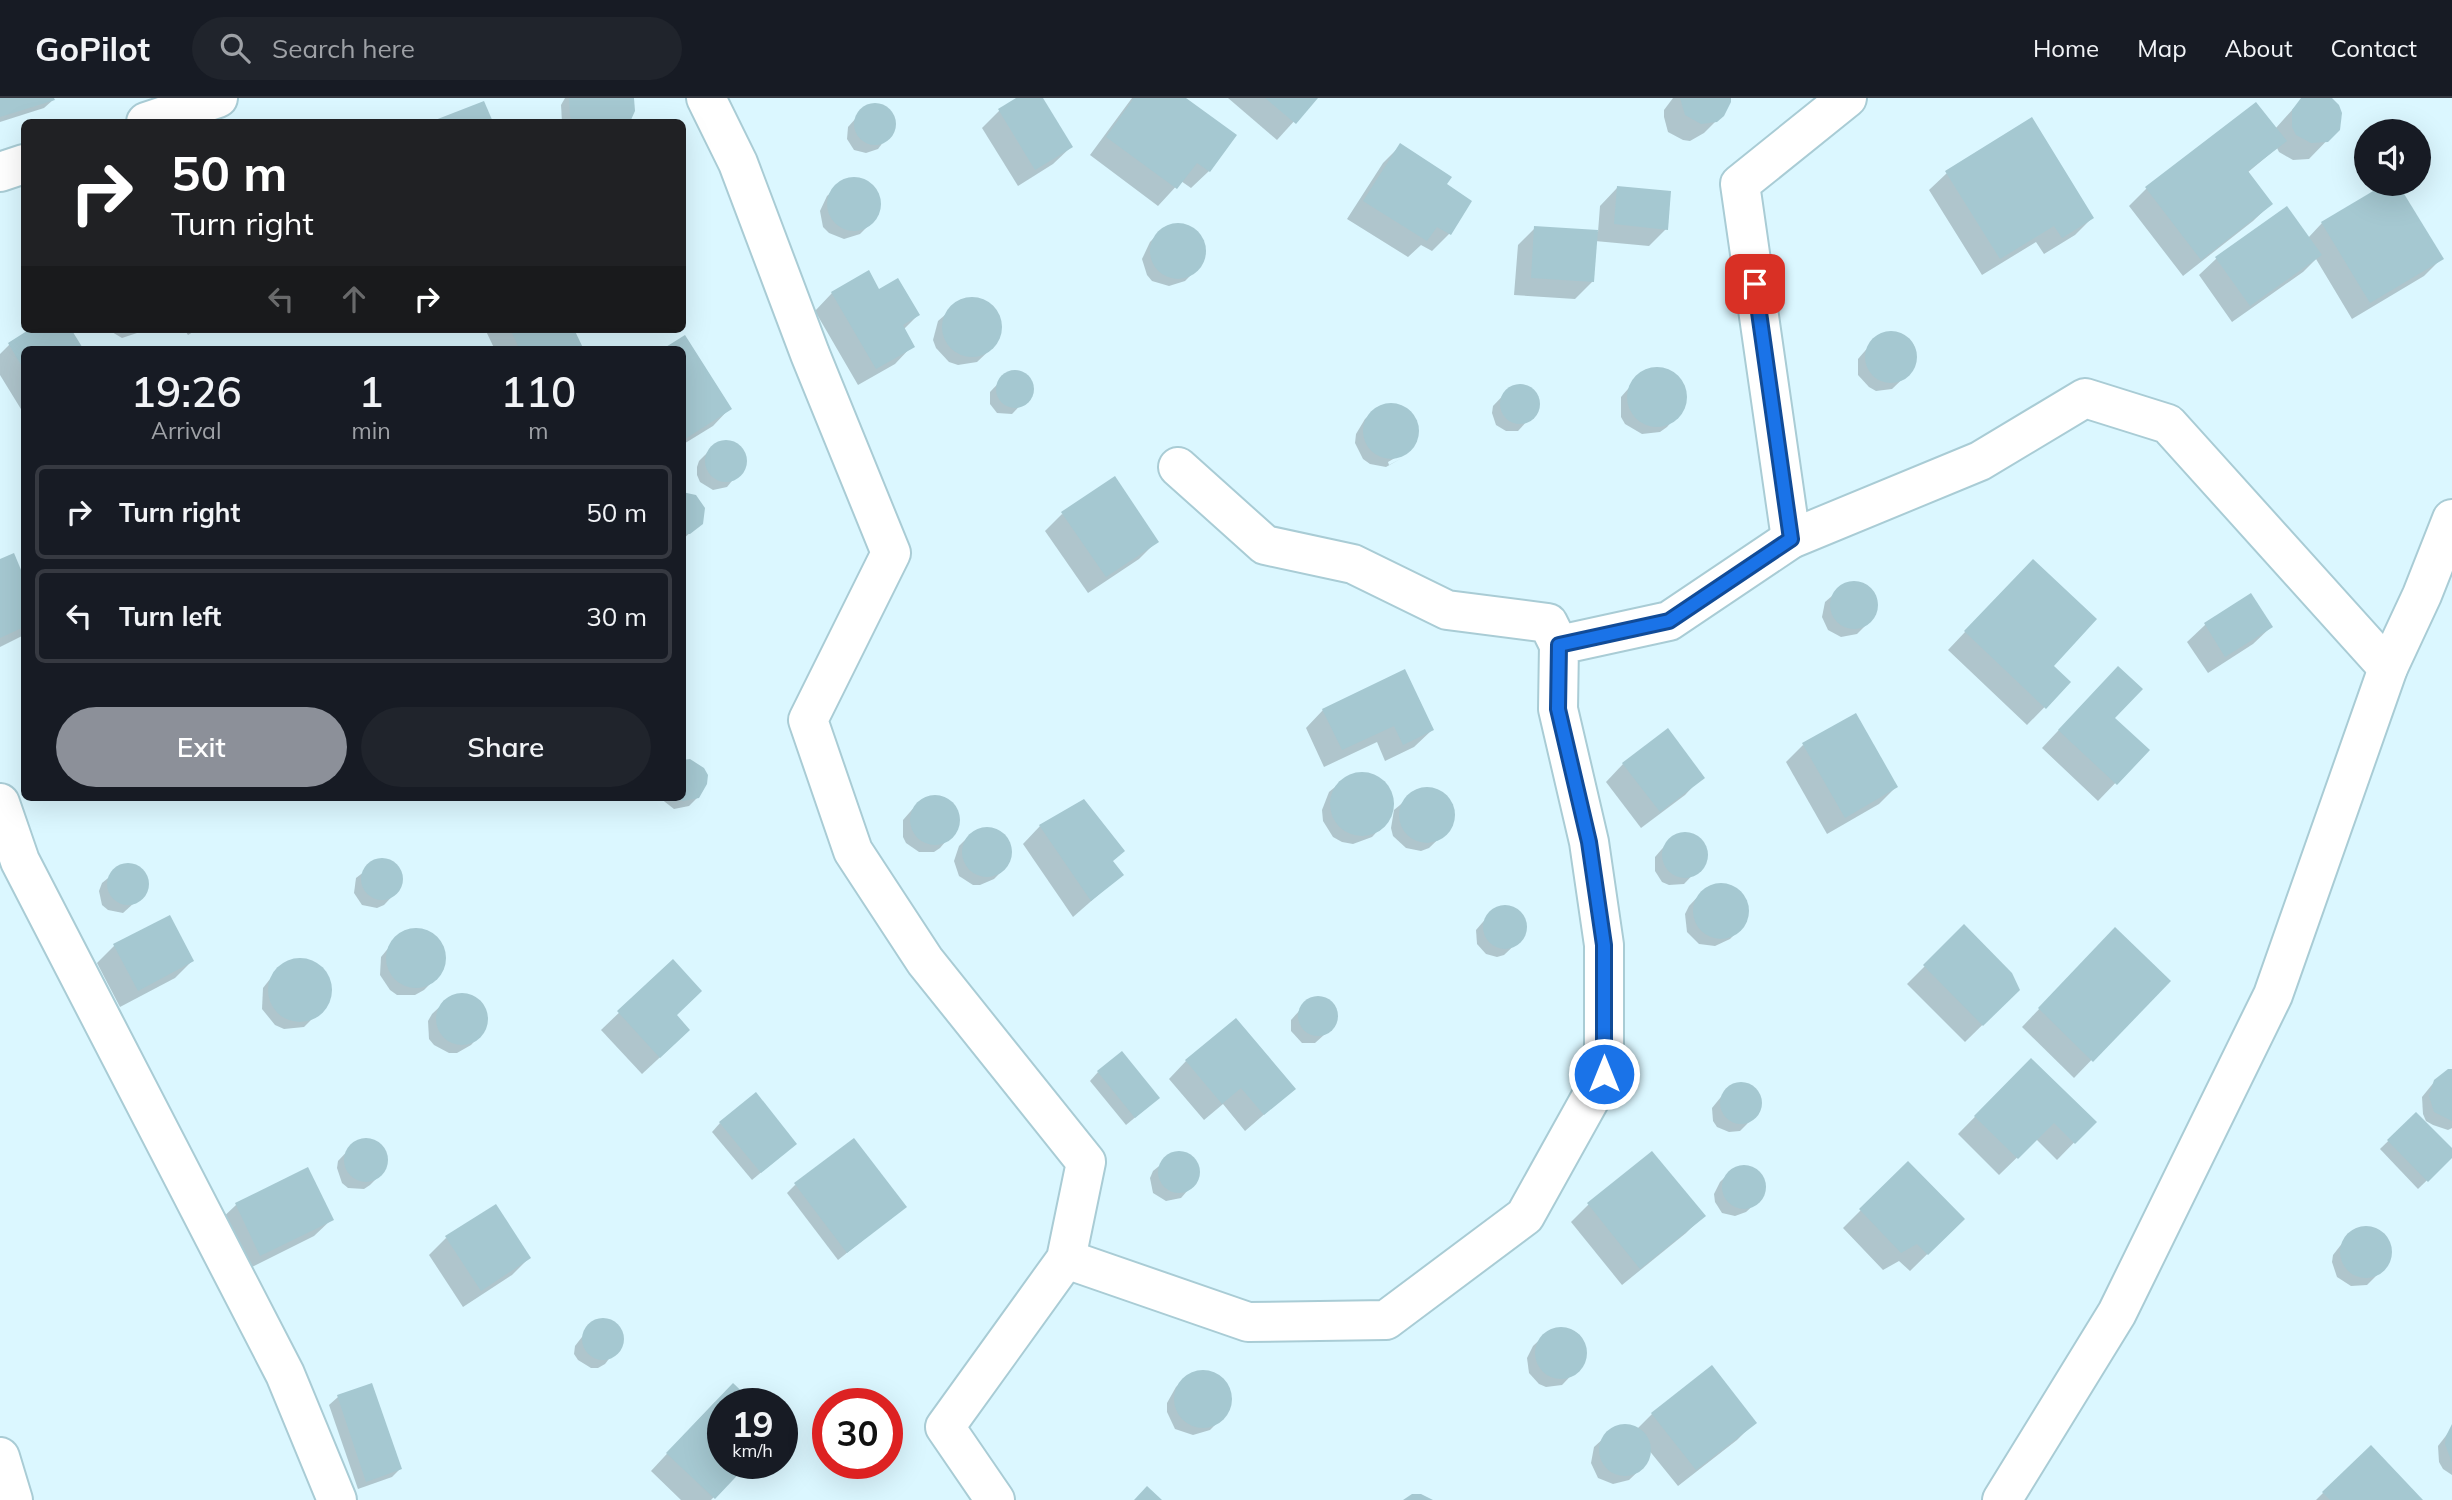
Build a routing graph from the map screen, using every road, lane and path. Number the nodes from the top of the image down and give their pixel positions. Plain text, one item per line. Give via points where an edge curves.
1 (218, 98) edge
2 (706, 98) edge
3 (1847, 98) edge
4 (155, 119) edge
5 (21, 165) edge
6 (0, 172) edge
7 (1178, 467) dead end
8 (2452, 519) edge
9 (1791, 539) junction
10 (2437, 600) edge
11 (1559, 645) junction
12 (2388, 668) junction
13 (0, 803) edge
14 (1066, 1259) junction
15 (0, 1457) edge
16 (13, 1500) edge
17 (337, 1500) edge
18 (995, 1500) edge
19 (2002, 1500) edge

1 - 4 street
2 - 14 street via 737,163 891,553 808,720 853,851 925,961 1086,1162
3 - 9 street via 1740,184
5 - 6 street
7 - 11 street via 1265,545 1353,564 1447,610 1548,624
8 - 10 street
9 - 11 street via 1669,621
9 - 12 street via 1980,461 2085,398 2168,424
10 - 12 street
11 - 14 street via 1558,709 1589,842 1604,945 1604,1074 1525,1216 1386,1320 1248,1322
12 - 19 street via 2273,995 2117,1313
13 - 17 street via 20,861 285,1374
14 - 18 street via 945,1427
15 - 16 street

